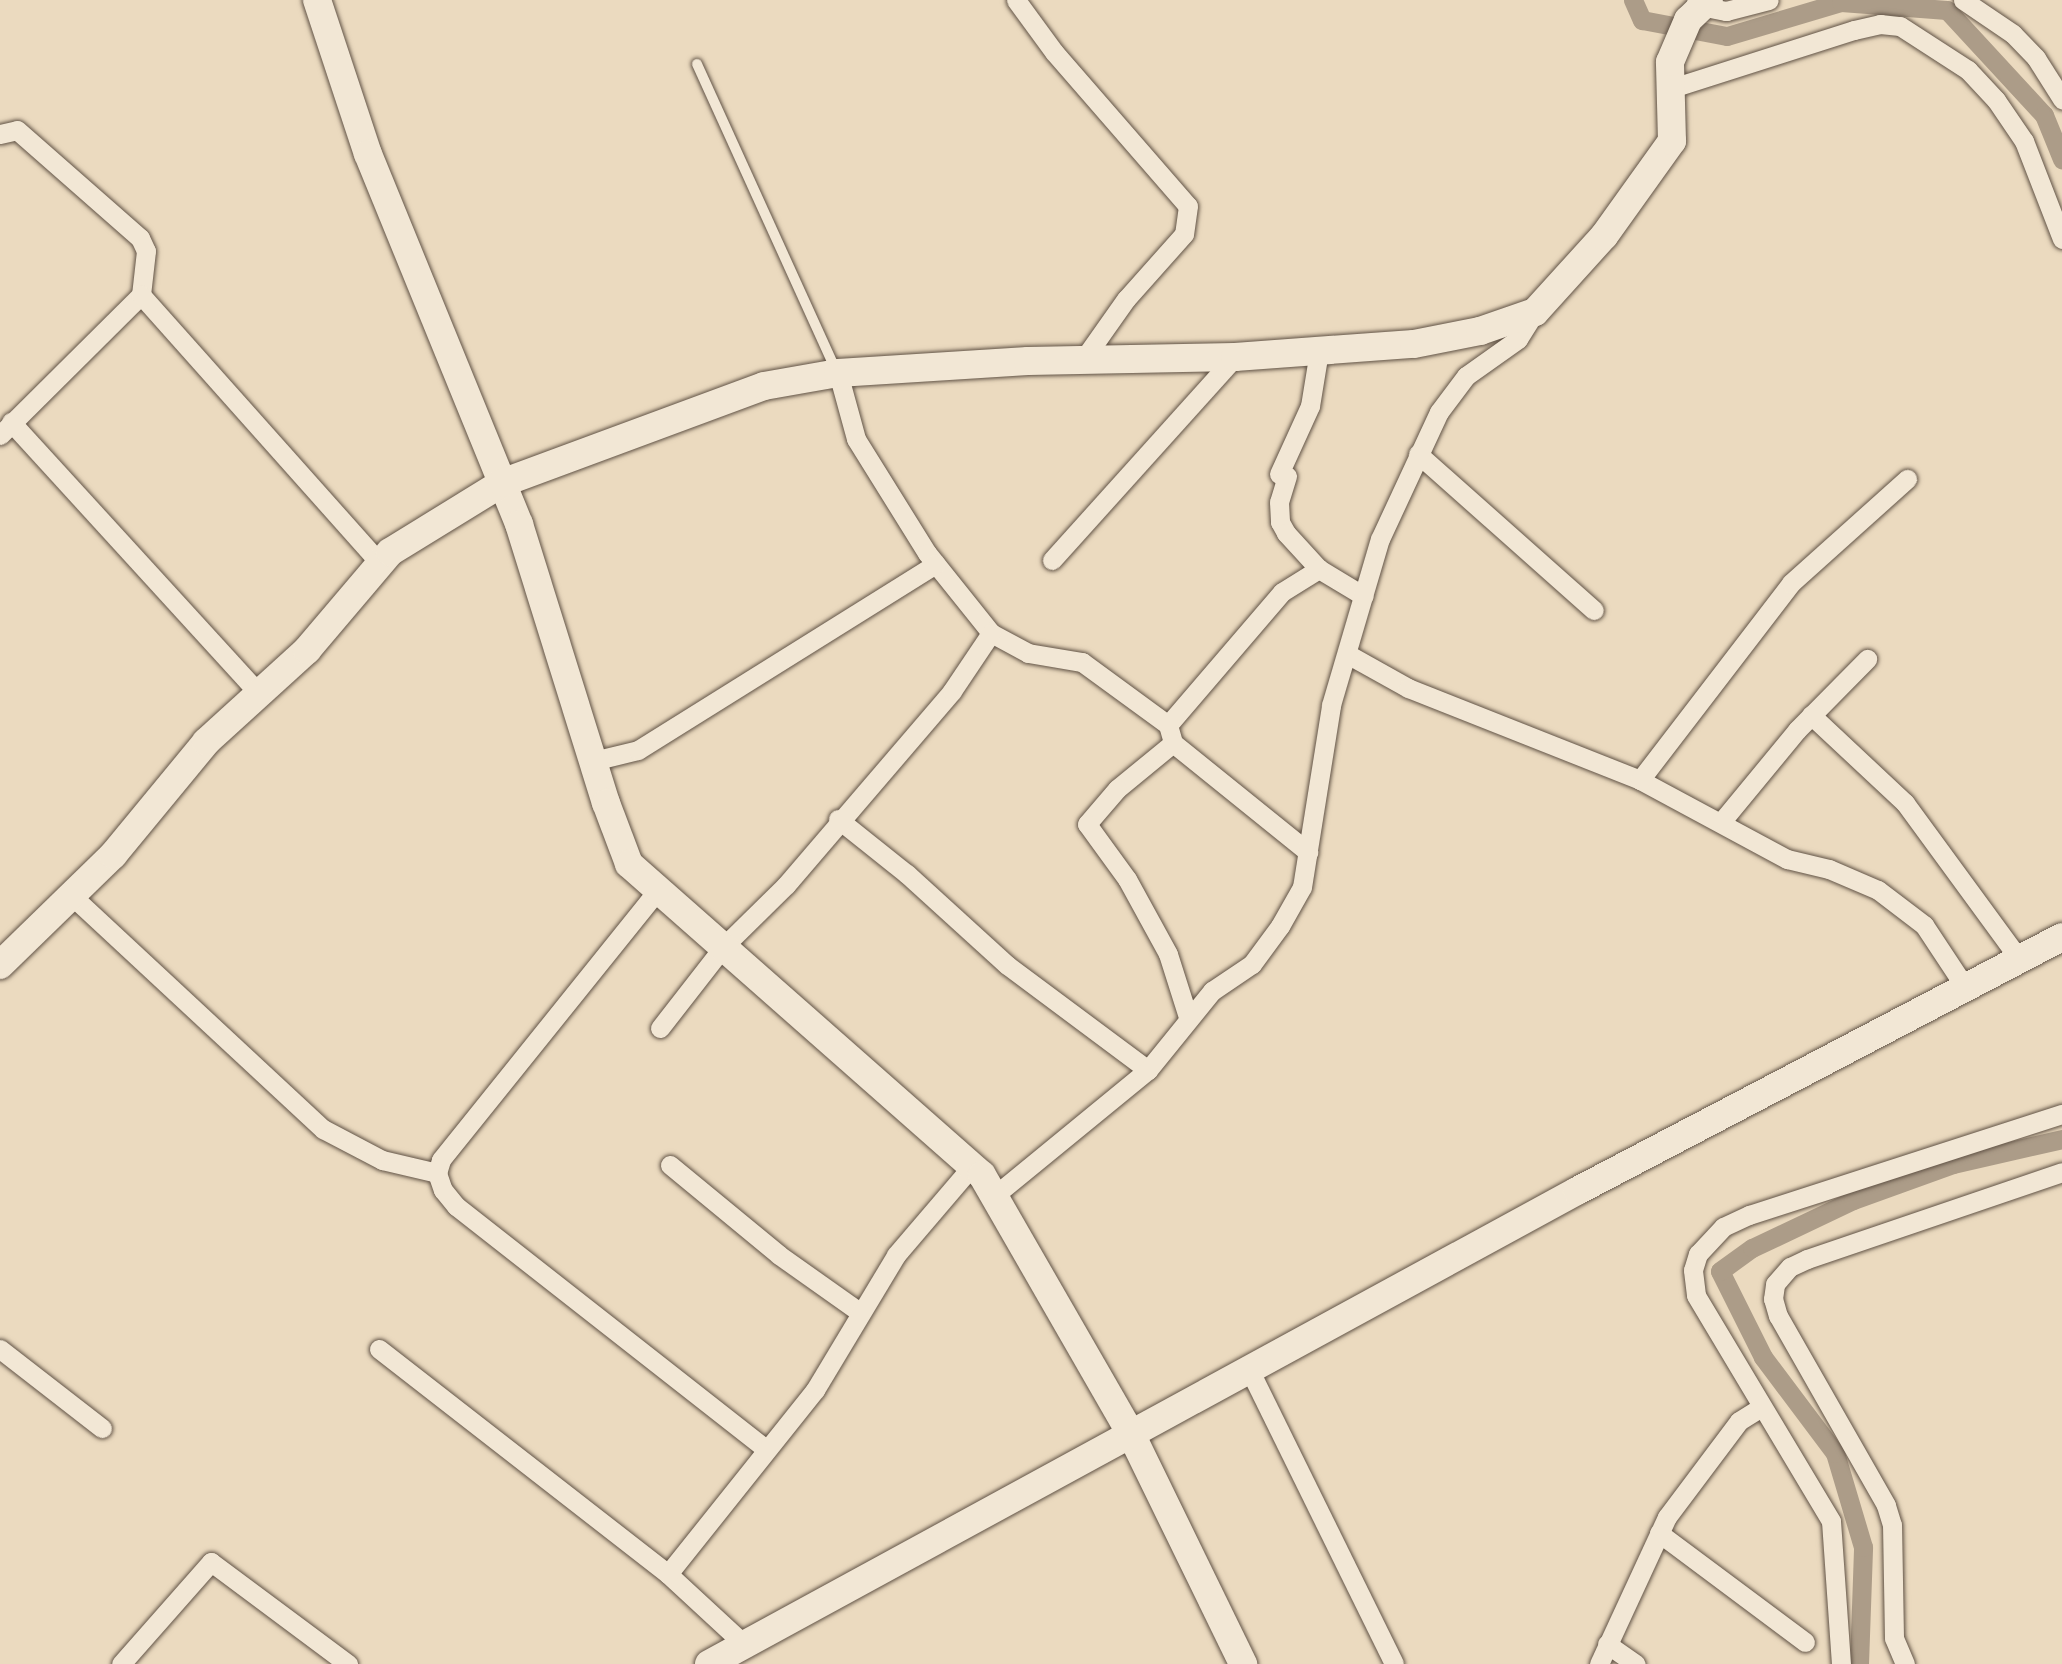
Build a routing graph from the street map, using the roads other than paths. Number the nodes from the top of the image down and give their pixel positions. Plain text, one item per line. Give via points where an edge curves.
1 (317, 0) edge
2 (1016, 0) edge
3 (1769, 0) edge
4 (1963, 0) edge
5 (1697, 7) edge
6 (697, 64) dead end
7 (1670, 75) junction
8 (2062, 99) edge
9 (0, 134) edge
10 (2062, 239) edge
11 (141, 295) junction
12 (1535, 312) junction
13 (1319, 351) junction
14 (1235, 357) junction
15 (1083, 360) junction
16 (838, 373) junction
17 (5, 429) edge
18 (1418, 454) junction
19 (1908, 479) dead end
20 (502, 483) junction
21 (1052, 560) dead end
22 (380, 563) junction
23 (936, 564) junction
24 (1319, 569) junction
25 (1364, 596) junction
26 (1594, 610) dead end
27 (991, 633) junction
28 (1349, 655) junction
29 (1867, 659) dead end
30 (259, 694) junction
31 (1811, 715) junction
32 (1170, 734) junction
33 (593, 761) junction
34 (1640, 780) junction
35 (838, 819) junction
36 (1723, 821) junction
37 (1308, 852) junction
38 (657, 891) junction
39 (71, 895) junction
40 (2062, 937) edge
41 (723, 947) junction
42 (2019, 959) junction
43 (0, 965) edge
44 (1965, 987) junction
45 (1188, 1017) junction
46 (660, 1028) dead end
47 (1148, 1070) junction
48 (2062, 1114) edge
49 (670, 1165) dead end
50 (971, 1166) junction
51 (2062, 1172) edge
52 (437, 1174) junction
53 (993, 1196) junction
54 (861, 1313) junction
55 (0, 1349) edge
56 (379, 1349) dead end
57 (1250, 1371) junction
58 (1750, 1414) junction
59 (102, 1427) dead end
60 (1132, 1436) junction
61 (766, 1449) junction
62 (1659, 1533) junction
63 (668, 1574) junction
64 (1805, 1642) dead end
65 (1607, 1644) junction
66 (745, 1645) junction
67 (121, 1664) edge
68 (348, 1664) edge
69 (709, 1664) edge
70 (1242, 1664) edge
71 (1394, 1664) edge
72 (1599, 1664) edge
73 (1636, 1664) edge
74 (1841, 1664) edge
75 (1905, 1664) edge

1 - 20 street via 368,154
2 - 15 street via 1054,52 1188,206 1184,234 1126,299
3 - 5 street via 1726,11
4 - 8 street via 2013,34 2036,58
5 - 7 street
6 - 16 lane
7 - 10 street via 1854,30 1900,26 1968,70 1996,100 2024,141
7 - 12 street via 1672,141 1604,236
9 - 11 street via 17,130 35,143 140,239 146,251
11 - 17 street
11 - 22 street
12 - 13 street via 1480,331 1414,344
12 - 18 street via 1518,339 1466,376 1439,412
13 - 14 street
13 - 24 street via 1310,405 1283,475 1279,502 1280,522 1296,547
14 - 15 street
14 - 21 street
15 - 16 street
16 - 20 street via 764,386
16 - 23 street via 856,439
17 - 30 street
18 - 25 street via 1380,539
18 - 26 street
19 - 34 street via 1791,583
20 - 22 street via 390,552
20 - 33 street
22 - 30 street via 307,650
23 - 27 street
23 - 33 street via 638,750
24 - 25 street
24 - 32 street via 1282,592
25 - 28 street
27 - 32 street via 1028,653 1082,662
27 - 35 street via 952,691
28 - 34 street via 1408,688
28 - 37 street via 1331,705
29 - 31 street
30 - 39 street via 206,742 113,855
31 - 36 street
31 - 42 street via 1905,803
32 - 37 street
32 - 45 street via 1087,824 1127,879 1168,954
33 - 38 street via 629,864
34 - 36 street
35 - 41 street via 786,885
35 - 47 street via 1007,965
36 - 44 street via 1787,859 1829,869 1878,890 1924,925
37 - 45 street via 1302,887 1280,926 1252,964 1212,991
38 - 41 street
38 - 52 street via 441,1160
39 - 43 street
39 - 52 street via 323,1129 382,1160
40 - 42 street
41 - 46 street
41 - 50 street
42 - 44 street
44 - 57 street via 1589,1184
45 - 47 street
47 - 53 street
48 - 58 street via 1749,1215 1707,1240 1693,1270 1696,1295
49 - 54 street via 779,1255
50 - 53 street
50 - 54 street via 896,1255
51 - 75 street via 1807,1259 1790,1267 1775,1284 1773,1298 1779,1316 1886,1505 1893,1546 1894,1638
52 - 61 street via 443,1190 466,1214
53 - 60 street
54 - 61 street via 815,1390
55 - 59 street
56 - 63 street
57 - 60 street
57 - 71 street
58 - 62 street
58 - 74 street via 1831,1521
60 - 66 street
60 - 70 street
61 - 63 street
62 - 64 street
62 - 65 street
63 - 66 street
65 - 72 street
65 - 73 street
66 - 69 street
67 - 68 street via 211,1562

